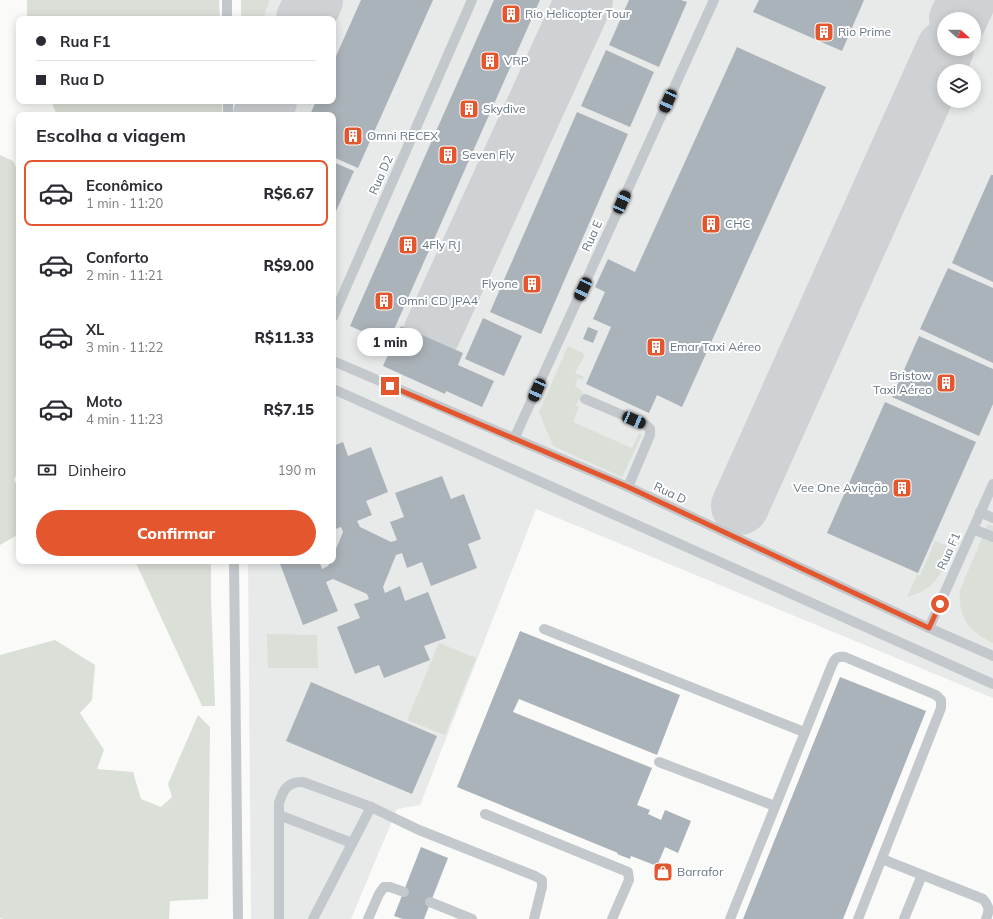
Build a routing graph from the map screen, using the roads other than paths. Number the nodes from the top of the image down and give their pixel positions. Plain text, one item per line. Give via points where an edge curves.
1 (227, 0) edge
2 (472, 0) edge
3 (714, 0) edge
4 (227, 16) edge
5 (336, 310) edge
6 (336, 362) edge
7 (336, 390) edge
8 (585, 399) dead end
9 (514, 439) junction
10 (993, 484) edge
11 (628, 487) junction
12 (980, 512) junction
13 (993, 518) edge
14 (973, 529) junction
15 (993, 536) edge
16 (234, 564) edge
17 (929, 628) junction
18 (544, 629) dead end
19 (993, 656) edge
20 (993, 684) edge
21 (804, 732) junction
22 (659, 762) dead end
23 (774, 806) junction
24 (371, 807) junction
25 (485, 814) dead end
26 (279, 815) junction
27 (352, 843) junction
28 (882, 858) junction
29 (922, 875) junction
30 (404, 892) dead end
31 (430, 902) dead end
32 (470, 918) edge
33 (238, 919) edge
34 (279, 919) edge
35 (313, 919) edge
36 (368, 919) edge
37 (534, 919) edge
38 (612, 919) edge
39 (730, 919) edge
40 (858, 919) edge
41 (904, 919) edge
42 (986, 919) edge

1 - 4 lane
2 - 5 lane, Rua D2
3 - 9 lane, Rua E
6 - 9 lane, Rua D
7 - 20 lane
8 - 11 lane via 650,429 650,435
9 - 11 lane, Rua D
10 - 12 lane, Rua F1
11 - 17 lane, Rua D
12 - 13 lane
12 - 14 lane, Rua F1
14 - 15 lane
14 - 17 lane, Rua F1
16 - 33 lane
17 - 19 lane, Rua D
18 - 21 lane
21 - 23 lane
21 - 28 lane via 835,659 839,656 936,695 941,700 941,708
22 - 23 lane
23 - 39 lane
24 - 26 lane via 303,782 296,782 282,792
24 - 27 lane
24 - 37 lane via 419,830 542,880
25 - 38 lane via 628,872 629,880
26 - 27 lane
26 - 34 lane
27 - 35 lane
28 - 29 lane
28 - 40 lane
29 - 41 lane
29 - 42 lane via 983,899 989,912
30 - 36 lane via 384,887
31 - 32 lane

